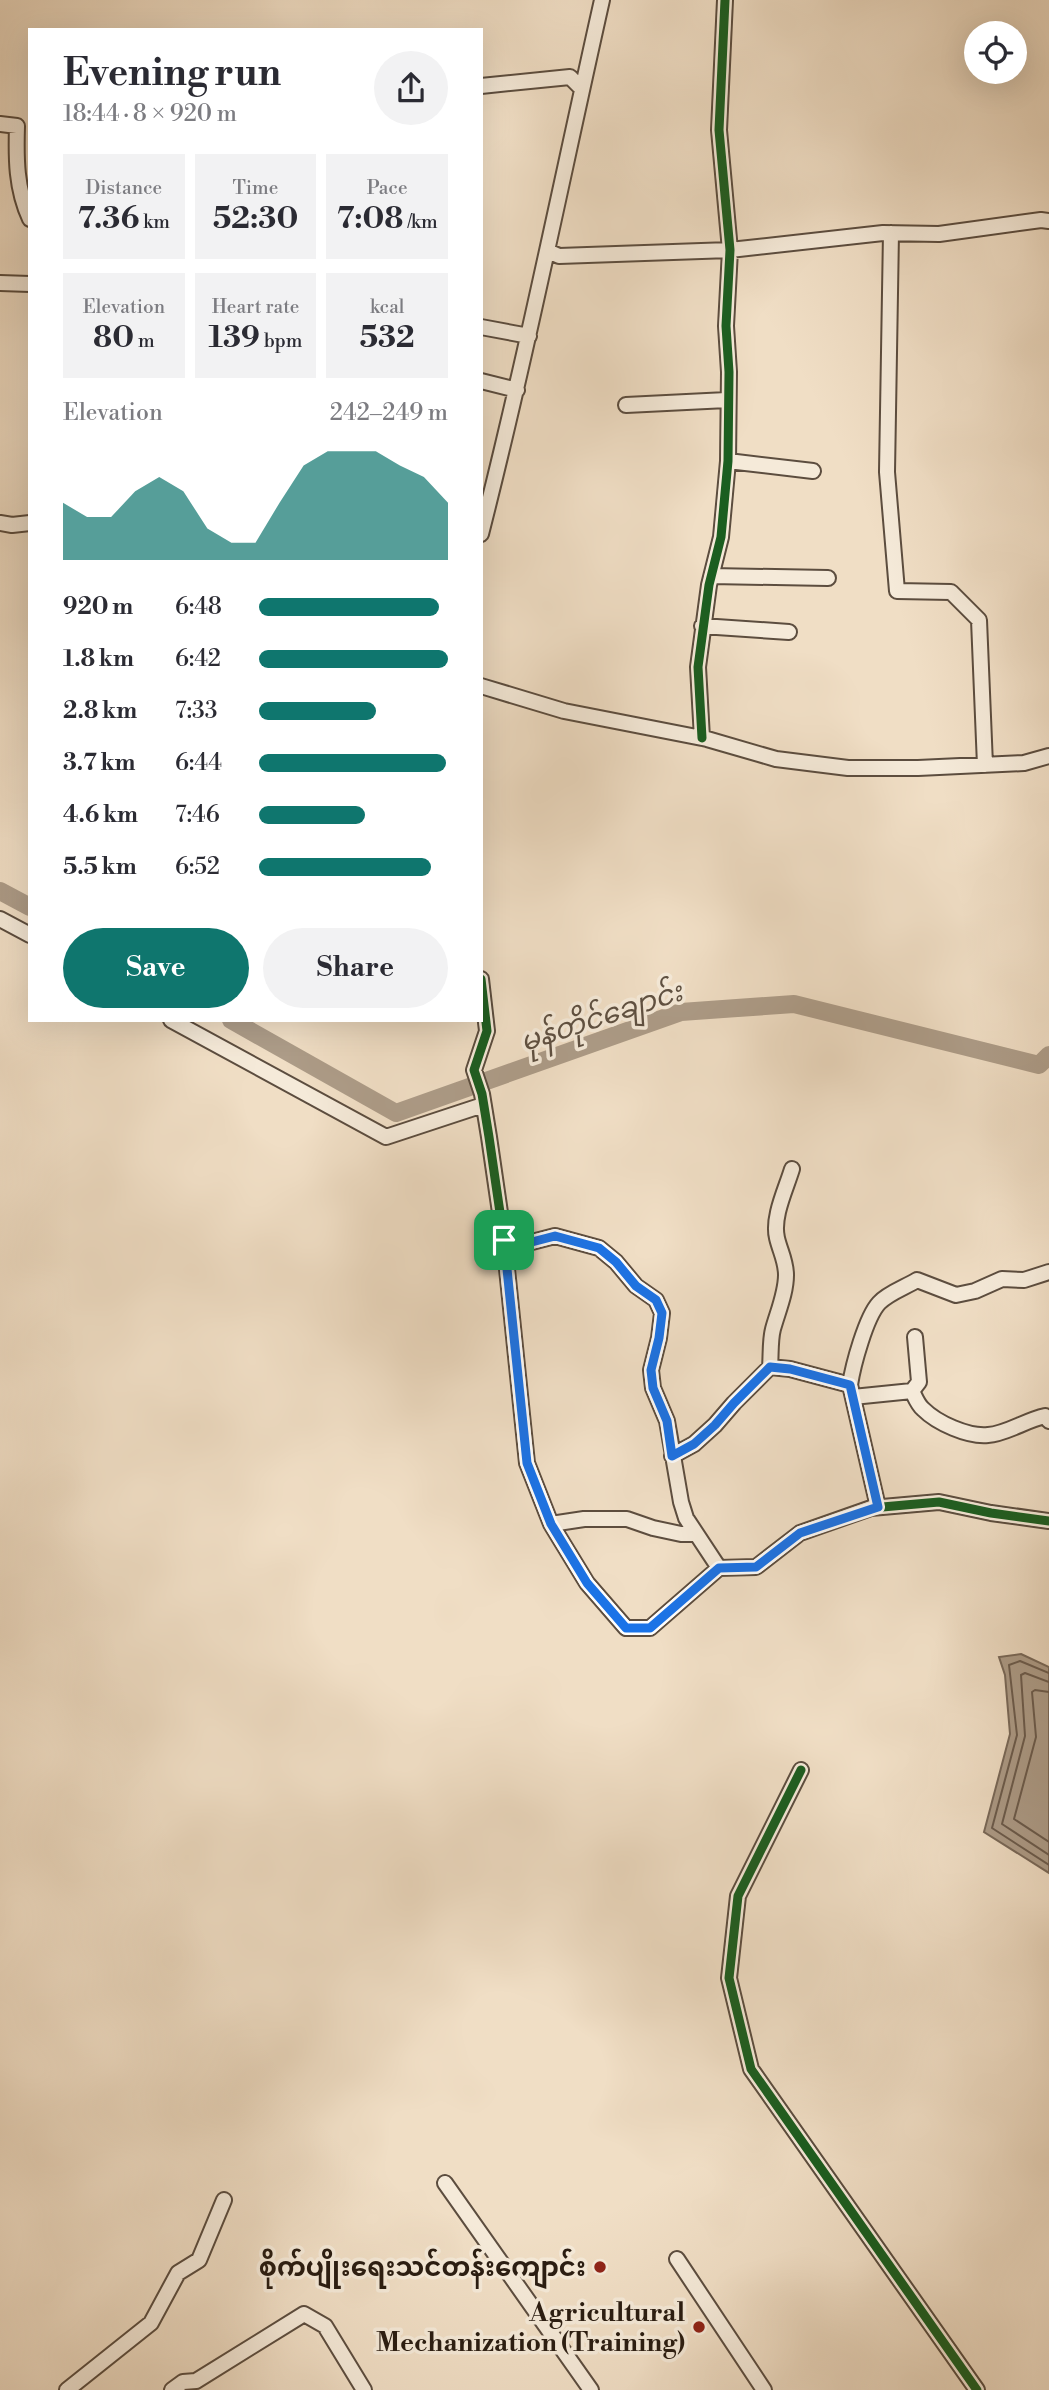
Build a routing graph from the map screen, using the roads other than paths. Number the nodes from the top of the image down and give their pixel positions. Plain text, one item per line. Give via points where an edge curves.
1 (602, 0) edge
2 (725, 0) edge
3 (483, 86) edge
4 (582, 89) junction
5 (0, 124) edge
6 (23, 125) edge
7 (28, 215) edge
8 (1049, 221) edge
9 (891, 233) junction
10 (730, 250) junction
11 (548, 251) junction
12 (0, 283) edge
13 (28, 284) edge
14 (483, 327) edge
15 (529, 336) junction
16 (483, 382) edge
17 (517, 390) junction
18 (727, 400) junction
19 (626, 405) dead end
20 (728, 461) junction
21 (813, 471) dead end
22 (0, 523) edge
23 (28, 523) edge
24 (483, 526) edge
25 (711, 576) junction
26 (828, 578) dead end
27 (702, 626) junction
28 (789, 632) dead end
29 (483, 687) edge
30 (702, 738) junction
31 (1049, 756) edge
32 (985, 765) junction
33 (0, 919) edge
34 (28, 934) edge
35 (483, 996) edge
36 (175, 1022) edge
37 (482, 1099) junction
38 (793, 1169) dead end
39 (504, 1240) junction
40 (1049, 1272) edge
41 (915, 1337) dead end
42 (770, 1367) junction
43 (851, 1391) junction
44 (912, 1391) junction
45 (1049, 1420) edge
46 (672, 1456) junction
47 (878, 1507) junction
48 (1049, 1521) edge
49 (551, 1524) junction
50 (696, 1534) junction
51 (719, 1568) junction
52 (801, 1770) dead end
53 (444, 2183) dead end
54 (224, 2200) dead end
55 (677, 2259) dead end
56 (200, 2385) edge
57 (67, 2390) edge
58 (172, 2390) edge
59 (364, 2390) edge
60 (591, 2390) edge
61 (764, 2390) edge
62 (978, 2390) edge

1 - 4 street
2 - 10 street via 719,130
3 - 4 street via 570,77
4 - 11 street
5 - 6 street
6 - 7 street via 16,162
8 - 9 street via 939,234
9 - 10 street
9 - 32 street via 887,450 897,591 951,592 979,620
10 - 11 street via 559,256
10 - 18 street
11 - 15 street
12 - 13 street
14 - 15 street
15 - 17 street
16 - 17 street
17 - 24 street
18 - 19 street
18 - 20 street
20 - 21 street
20 - 25 street via 722,537
22 - 23 street
25 - 26 street
25 - 27 street
27 - 28 street
27 - 30 street via 698,667
29 - 30 street via 564,711
30 - 32 street via 776,760 848,768
31 - 32 street
33 - 34 street
35 - 37 street via 487,1031 474,1070
36 - 37 street via 386,1137
37 - 39 street
38 - 42 street via 777,1225 786,1276 772,1331
39 - 46 street via 528,1243 555,1236 599,1248 656,1300 662,1313 651,1370
39 - 49 street via 527,1463
40 - 43 street via 1024,1280 1002,1279 956,1295 917,1280 879,1303 854,1361
41 - 44 street via 919,1382
42 - 43 street via 790,1369
42 - 46 street via 715,1425
43 - 44 street
43 - 47 street
44 - 45 street via 920,1408 936,1420 971,1433 988,1435 1026,1420 1045,1416
46 - 50 street via 681,1502
47 - 48 street via 939,1502
47 - 51 street via 800,1533 756,1567
49 - 50 street via 627,1519
49 - 51 street via 587,1583 626,1628 650,1628
50 - 51 street
52 - 62 street via 738,1896 729,1978 751,2069
53 - 60 street
54 - 57 street via 199,2260 178,2273 151,2323
55 - 61 street
56 - 58 street via 183,2382
56 - 59 street via 304,2314 325,2326

